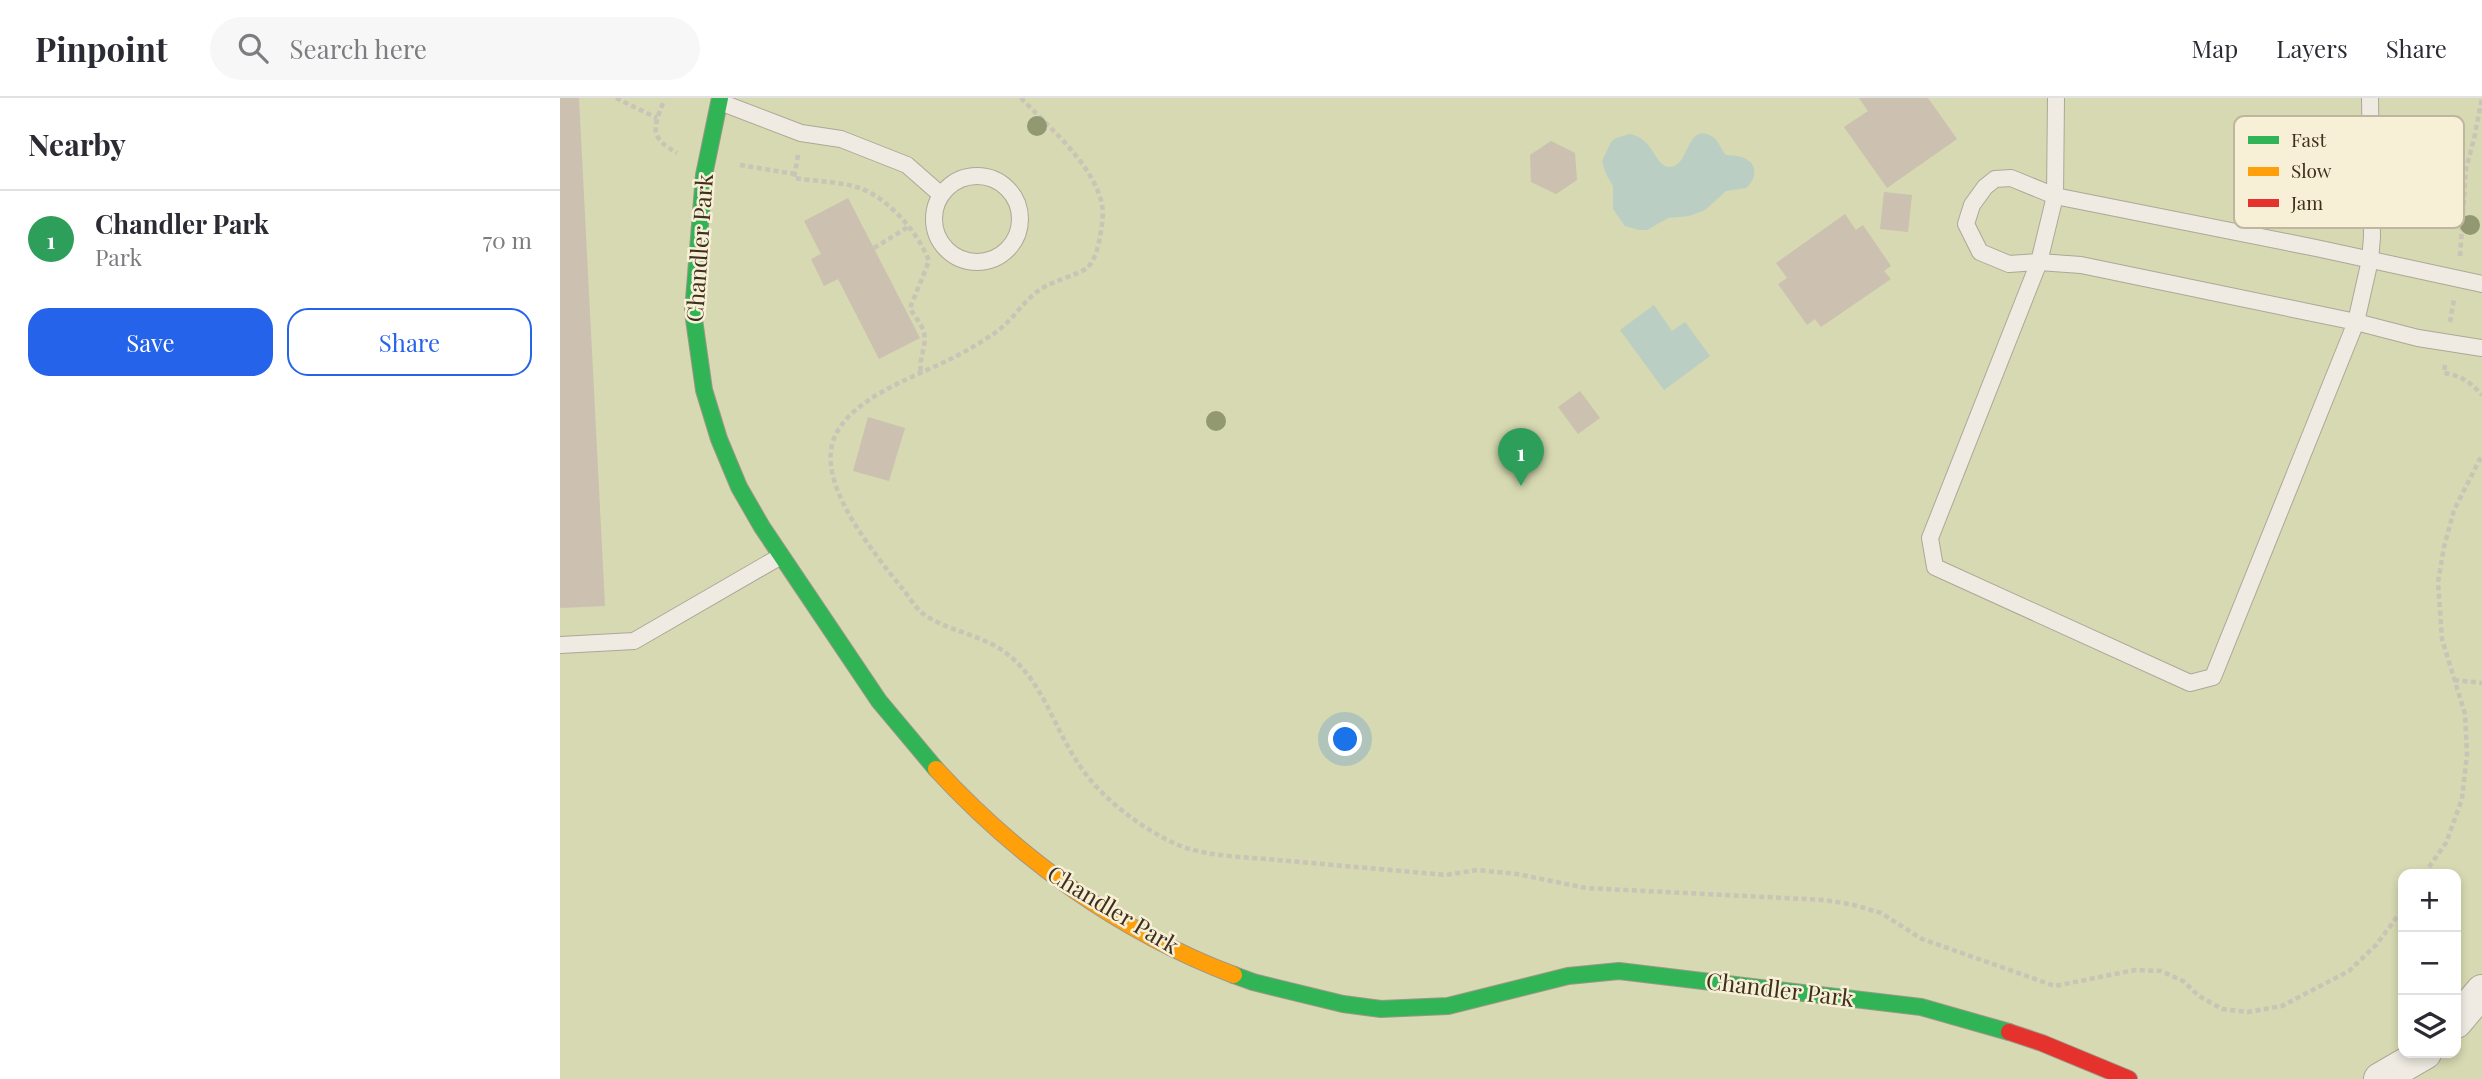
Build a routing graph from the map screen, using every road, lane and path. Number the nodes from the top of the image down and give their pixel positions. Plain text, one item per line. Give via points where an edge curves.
1 (617, 98) edge
2 (1021, 98) edge
3 (2056, 98) edge
4 (2370, 98) edge
5 (715, 99) edge
6 (663, 103) dead end
7 (2370, 116) edge
8 (657, 118) junction
9 (801, 133) junction
10 (680, 156) dead end
11 (737, 165) dead end
12 (795, 174) junction
13 (940, 194) junction
14 (2055, 196) junction
15 (908, 227) junction
16 (2372, 228) edge
17 (874, 248) dead end
18 (2370, 260) junction
19 (2039, 262) junction
20 (2482, 284) edge
21 (2356, 321) junction
22 (2482, 348) edge
23 (920, 373) junction
24 (2482, 456) edge
25 (781, 556) junction
26 (560, 645) edge
27 (2454, 680) junction
28 (2482, 683) edge
29 (2428, 869) edge
30 (2398, 915) edge
31 (2482, 991) edge
32 (2461, 1016) edge
33 (2416, 1058) edge
34 (2129, 1079) edge
35 (2380, 1079) edge

1 - 8 path
2 - 23 path via 1089,174 1101,199 1098,249 1086,268 1038,291 999,331
3 - 14 lane
4 - 7 lane
5 - 9 lane
5 - 25 street, Chandler Park via 702,189 693,312 697,351 719,439 739,487
6 - 8 path
8 - 10 path via 660,143
9 - 12 path
9 - 13 lane via 841,139 907,165
11 - 12 path
12 - 15 path via 794,178 869,192
13 - 13 lane via 934,226 948,251 960,259 981,262 1001,256 1012,246 1019,233 1019,205 1001,183 974,176 960,179
14 - 18 lane
14 - 19 lane
14 - 19 lane via 2011,178 1994,180 1972,205 1966,224 1980,252 2009,264
15 - 17 path
15 - 23 path via 929,261 910,308 924,330
16 - 18 lane
18 - 20 lane
18 - 21 lane
19 - 21 lane via 2081,265
19 - 21 lane via 1930,538 1935,567 2190,683 2213,677
21 - 22 lane via 2418,338
23 - 30 path via 866,401 841,425 832,447 833,471 853,521 920,611 993,644 1012,658 1047,705 1076,761 1120,810 1180,845 1244,857 1372,869 1517,874 1586,888 1825,900 1881,914 1922,939 2056,986 2135,970 2161,971 2222,1009 2248,1012 2282,1006 2349,971
24 - 27 path via 2454,510 2438,582 2442,639
25 - 26 lane via 634,640
25 - 34 street, Chandler Park via 879,701 967,803 1031,859 1087,899 1145,935 1210,966 1298,994 1381,1009 1448,1006 1593,972 1682,977 1921,1007 2042,1043
27 - 28 path
27 - 29 path via 2465,714 2462,799 2446,843
31 - 32 street
33 - 35 street

